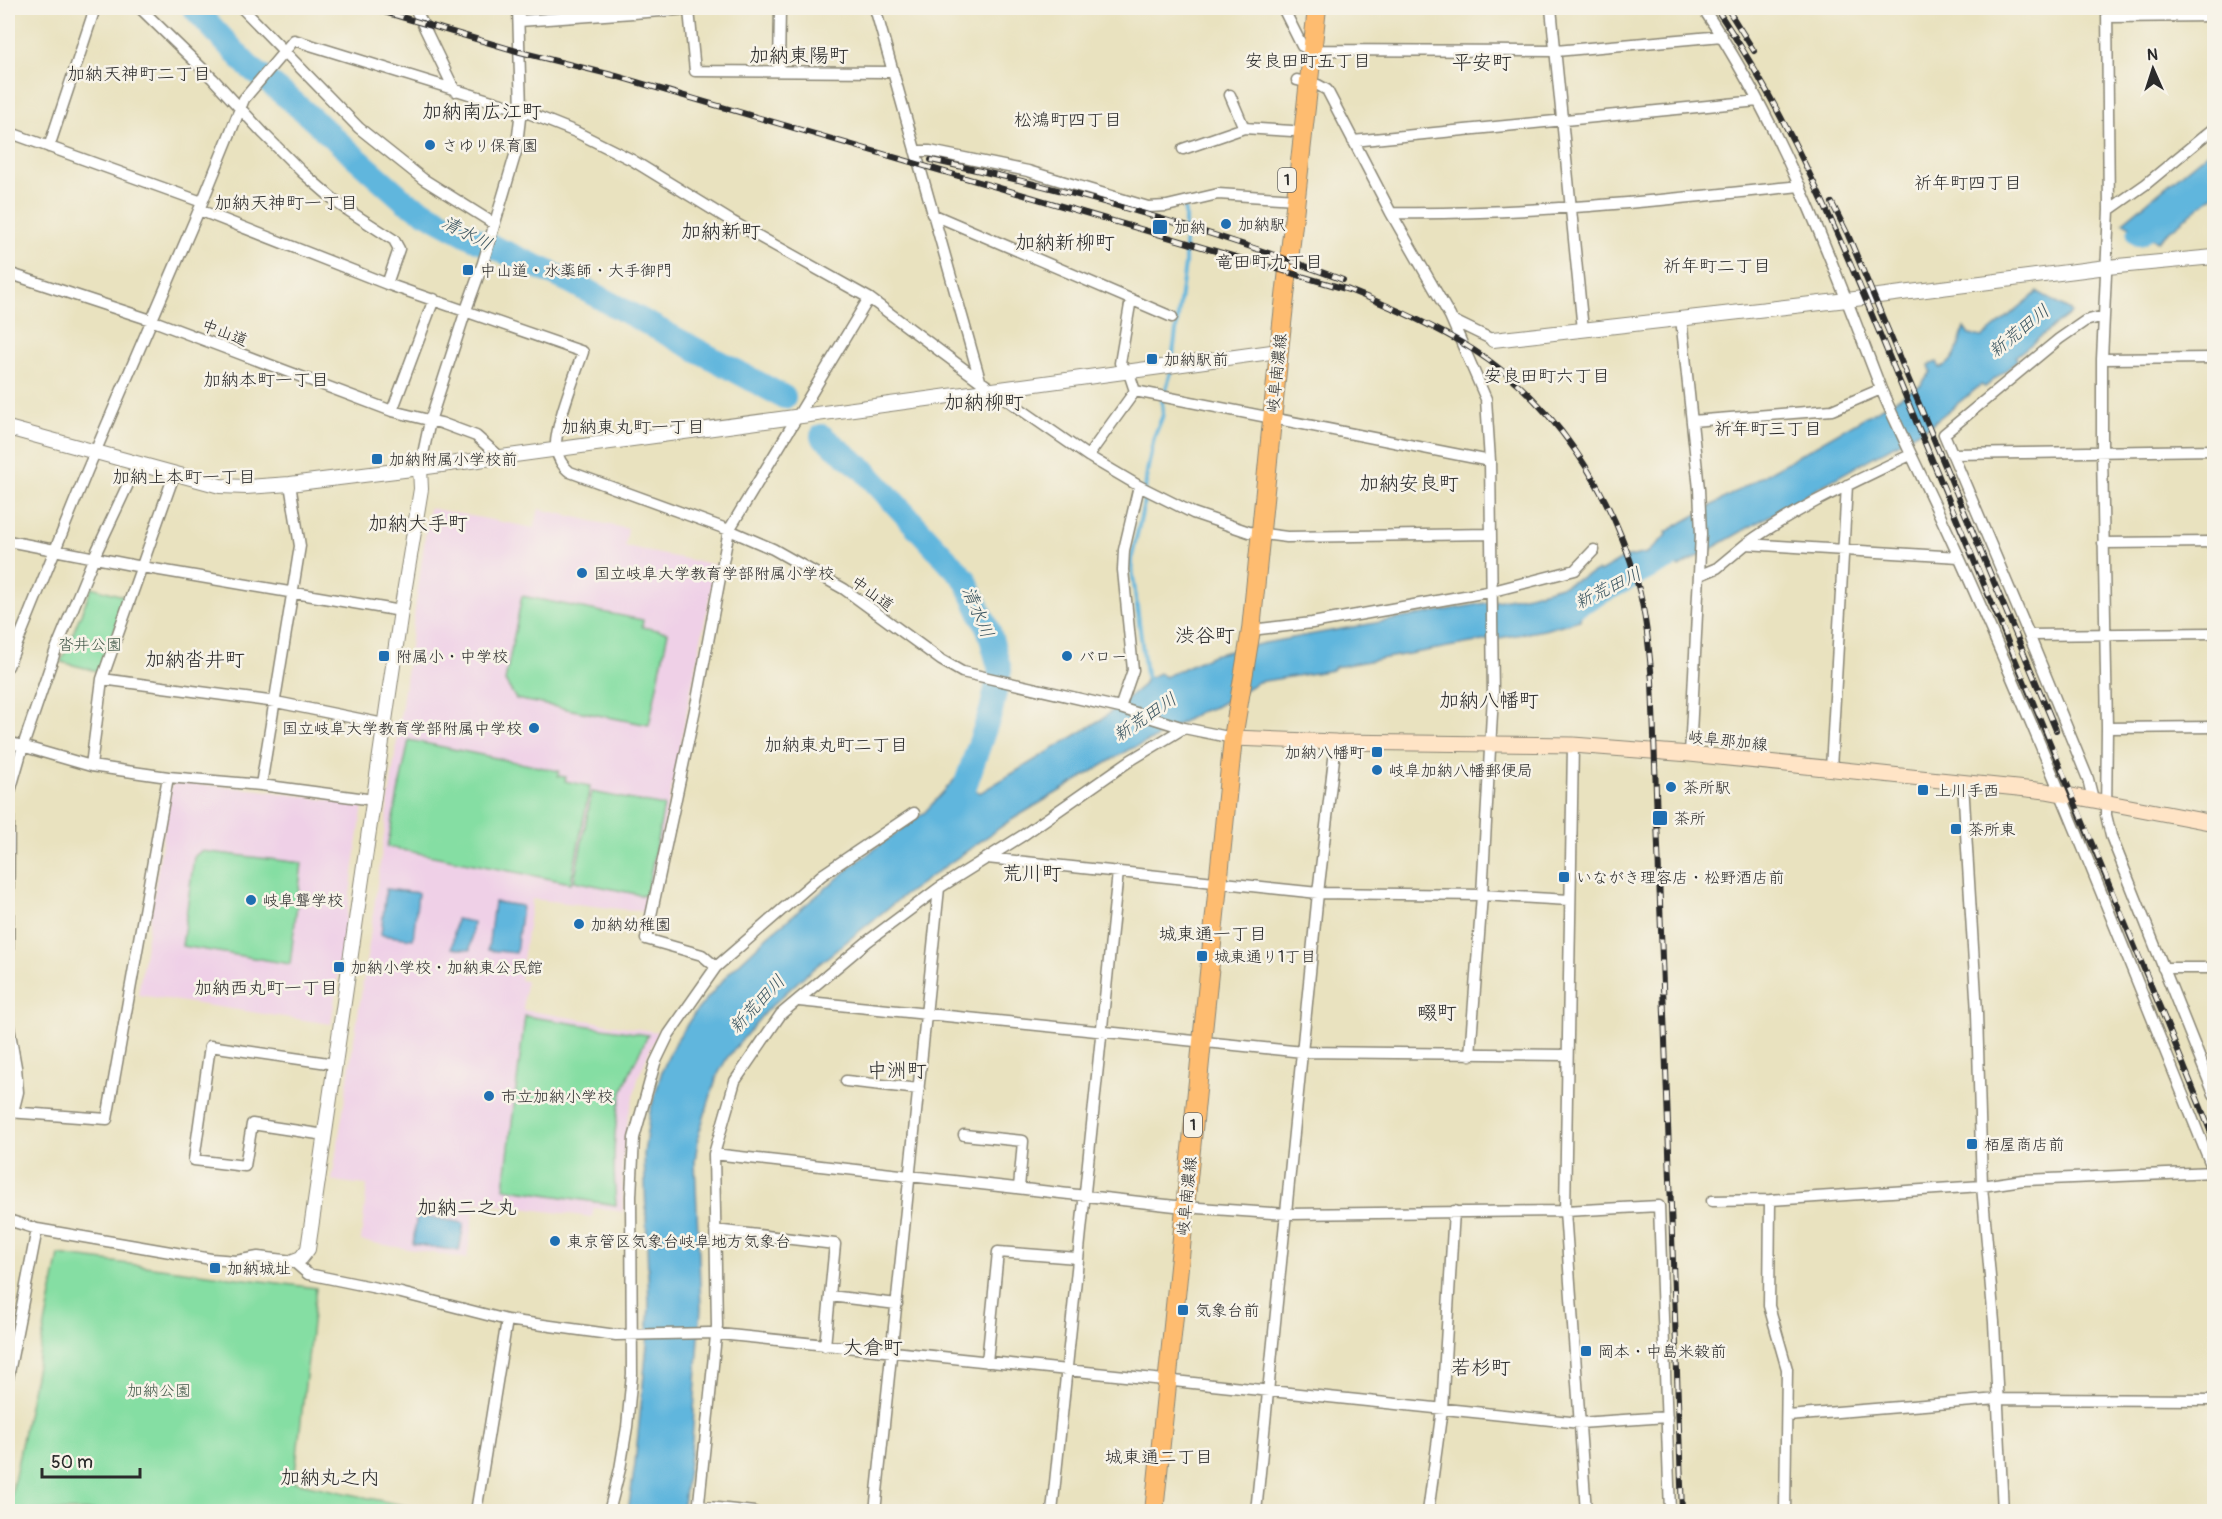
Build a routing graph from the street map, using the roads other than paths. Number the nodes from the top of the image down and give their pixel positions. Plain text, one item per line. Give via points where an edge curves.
1 (95, 8) edge
2 (140, 8) edge
3 (242, 8) edge
4 (415, 8) edge
5 (518, 8) edge
6 (704, 8) edge
7 (780, 8) edge
8 (875, 8) edge
9 (1283, 8) edge
10 (1306, 8) edge
11 (1317, 8) edge
12 (1551, 8) edge
13 (1702, 8) edge
14 (689, 10) junction
15 (2107, 12) edge
16 (2214, 16) edge
17 (519, 21) junction
18 (1722, 36) junction
19 (1307, 48) junction
20 (284, 50) junction
21 (1556, 51) junction
22 (779, 70) junction
23 (893, 72) junction
24 (1302, 81) junction
25 (455, 91) junction
26 (1230, 95) dead end
27 (1758, 101) junction
28 (241, 108) junction
29 (521, 110) junction
30 (1562, 121) junction
31 (1244, 128) junction
32 (2214, 128) edge
33 (1292, 131) junction
34 (8, 132) edge
35 (1353, 141) junction
36 (49, 147) junction
37 (1183, 149) dead end
38 (915, 151) junction
39 (1800, 186) junction
40 (1290, 198) junction
41 (200, 206) junction
42 (1571, 208) junction
43 (2109, 210) junction
44 (1391, 213) junction
45 (932, 214) junction
46 (492, 229) junction
47 (2214, 257) edge
48 (2107, 267) junction
49 (8, 273) edge
50 (387, 284) junction
51 (869, 298) junction
52 (434, 299) junction
53 (1131, 299) junction
54 (1847, 300) junction
55 (466, 310) junction
56 (2104, 316) junction
57 (1172, 317) dead end
58 (1681, 318) junction
59 (151, 320) junction
60 (1452, 320) junction
61 (1582, 330) junction
62 (1493, 340) joint
63 (1274, 351) junction
64 (2214, 358) edge
65 (2102, 359) junction
66 (1129, 372) junction
67 (981, 381) junction
68 (1881, 389) junction
69 (996, 390) junction
70 (1135, 391) junction
71 (392, 411) junction
72 (1267, 416) junction
73 (797, 417) junction
74 (430, 421) junction
75 (1692, 421) junction
76 (8, 428) edge
77 (556, 449) junction
78 (2214, 450) edge
79 (1908, 451) junction
80 (2102, 452) junction
81 (95, 453) junction
82 (1952, 454) junction
83 (1088, 456) junction
84 (500, 457) junction
85 (1490, 461) junction
86 (137, 465) junction
87 (420, 468) junction
88 (174, 475) junction
89 (290, 484) junction
90 (1847, 485) junction
91 (1144, 489) junction
92 (729, 530) junction
93 (1255, 533) junction
94 (1491, 534) junction
95 (8, 541) edge
96 (2214, 542) edge
97 (2103, 543) junction
98 (1746, 544) junction
99 (55, 549) junction
100 (1594, 550) dead end
101 (1844, 550) junction
102 (1959, 556) junction
103 (94, 557) junction
104 (142, 567) junction
105 (1700, 571) junction
106 (291, 593) junction
107 (1493, 594) junction
108 (401, 611) junction
109 (2214, 633) edge
110 (2106, 634) junction
111 (2029, 635) junction
112 (1246, 637) junction
113 (8, 666) edge
114 (102, 679) junction
115 (276, 702) junction
116 (1120, 708) junction
117 (384, 724) junction
118 (2214, 727) edge
119 (1184, 728) junction
120 (2107, 728) junction
121 (1233, 738) junction
122 (8, 741) edge
123 (1336, 742) junction
124 (1492, 743) junction
125 (1573, 745) junction
126 (23, 746) junction
127 (1690, 754) junction
128 (91, 766) junction
129 (1831, 769) junction
130 (168, 777) junction
131 (1963, 783) junction
132 (261, 784) junction
133 (2061, 794) junction
134 (374, 800) junction
135 (2100, 800) junction
136 (914, 813) dead end
137 (2214, 823) edge
138 (987, 858) junction
139 (1118, 872) junction
140 (1218, 883) junction
141 (939, 888) junction
142 (1318, 893) junction
143 (1482, 895) junction
144 (1569, 900) junction
145 (716, 967) junction
146 (2163, 968) junction
147 (2214, 968) edge
148 (800, 1000) junction
149 (927, 1013) junction
150 (1100, 1030) junction
151 (1202, 1042) junction
152 (1304, 1052) junction
153 (1470, 1055) junction
154 (1566, 1055) junction
155 (335, 1064) junction
156 (846, 1081) dead end
157 (919, 1089) junction
158 (2214, 1094) edge
159 (10, 1112) edge
160 (325, 1135) junction
161 (964, 1135) dead end
162 (714, 1154) junction
163 (2214, 1172) edge
164 (910, 1176) junction
165 (1982, 1186) junction
166 (1019, 1188) junction
167 (1083, 1195) junction
168 (1770, 1200) junction
169 (1712, 1201) dead end
170 (1184, 1207) junction
171 (1454, 1211) junction
172 (1565, 1211) junction
173 (1287, 1214) junction
174 (8, 1220) edge
175 (37, 1229) junction
176 (715, 1230) junction
177 (1077, 1258) junction
178 (293, 1262) junction
179 (830, 1296) junction
180 (897, 1304) junction
181 (507, 1320) junction
182 (713, 1334) junction
183 (634, 1335) junction
184 (825, 1346) junction
185 (892, 1353) junction
186 (987, 1362) junction
187 (1066, 1371) junction
188 (8, 1378) edge
189 (1167, 1381) junction
190 (1268, 1391) junction
191 (1998, 1399) junction
192 (2214, 1400) edge
193 (1442, 1409) junction
194 (1788, 1416) junction
195 (1668, 1417) junction
196 (1580, 1423) junction
197 (699, 1509) edge
198 (476, 1512) edge
199 (609, 1512) edge
200 (754, 1512) edge
201 (875, 1512) edge
202 (1052, 1512) edge
203 (1154, 1512) edge
204 (1256, 1512) edge
205 (1428, 1512) edge
206 (1586, 1512) edge
207 (1670, 1512) edge
208 (1785, 1512) edge
209 (2003, 1512) edge

1 - 36 street
2 - 28 street
3 - 20 street
4 - 25 street
5 - 17 street
6 - 14 street
7 - 22 street
8 - 23 street
9 - 19 street
10 - 19 main road, 岐阜南濃線 / 1
11 - 19 main road, 岐阜南濃線 / 1
12 - 21 street
13 - 18 street
14 - 17 street
14 - 22 street via 695,71
15 - 16 street
15 - 43 street
17 - 29 street
18 - 21 street
18 - 27 street
19 - 21 street
19 - 24 main road, 岐阜南濃線 / 1
20 - 25 street via 294,40
20 - 28 street via 253,86
20 - 46 street via 358,128
21 - 30 street
22 - 23 street
23 - 38 street
24 - 33 main road, 岐阜南濃線 / 1
24 - 35 street via 1327,90
24 - 40 main road, 岐阜南濃線 / 1
25 - 29 street
26 - 31 street
27 - 30 street
27 - 39 street
28 - 41 street
28 - 50 street via 340,205 394,240 399,249
29 - 46 street via 516,152
29 - 51 street via 632,160
30 - 35 street
30 - 42 street
31 - 33 street
31 - 37 street
32 - 43 street
33 - 40 main road, 岐阜南濃線 / 1
34 - 36 street
35 - 44 street
36 - 41 street
38 - 40 street via 1028,171 1148,207 1218,194
38 - 45 street
39 - 42 street
39 - 54 street
40 - 63 main road, 岐阜南濃線 / 1
41 - 50 street
41 - 59 street
42 - 44 street via 1466,214
42 - 61 street
43 - 48 street
44 - 60 street
45 - 53 street
45 - 67 street
46 - 55 street
47 - 48 street
48 - 54 street
48 - 56 street
49 - 59 street, 中山道
50 - 52 street
51 - 67 street
51 - 73 street
52 - 55 street
52 - 71 street
53 - 57 street
53 - 66 street via 1120,363
54 - 58 street
54 - 68 street
55 - 74 street
55 - 77 street via 583,352 557,433
56 - 65 street
56 - 82 street via 2085,321 2059,339 1944,434
58 - 61 street
58 - 75 street
59 - 71 street, 中山道
59 - 81 street
60 - 62 street
60 - 85 street via 1486,399
61 - 62 street
63 - 66 street
63 - 72 main road, 岐阜南濃線 / 1
64 - 65 street
65 - 80 street
66 - 69 street
66 - 70 street
67 - 69 street
68 - 75 street via 1832,410
68 - 79 street
69 - 73 street
69 - 83 street
70 - 72 street
70 - 83 street
71 - 74 street, 中山道
72 - 85 street
72 - 93 main road, 岐阜南濃線 / 1
73 - 77 street
73 - 92 street
74 - 84 street, 中山道 via 476,436
74 - 87 street
75 - 105 street via 1699,489
76 - 81 street
77 - 84 street
77 - 92 street, 中山道 via 563,467 570,472
78 - 80 street
79 - 90 street
79 - 102 street
80 - 82 street
80 - 97 street
81 - 86 street
81 - 99 street
82 - 111 street
83 - 91 street
84 - 87 street
85 - 94 street
86 - 88 street
86 - 103 street
87 - 89 street
87 - 108 street via 421,489
88 - 89 street via 220,486
88 - 104 street
89 - 106 street via 300,546
90 - 98 street
90 - 101 street
91 - 93 street via 1193,513
91 - 116 street via 1124,550 1133,670
92 - 116 street, 中山道 via 773,549 844,589 962,672
92 - 145 street via 646,939 702,955
93 - 94 street via 1287,537
93 - 112 main road, 岐阜南濃線 / 1
94 - 107 street
95 - 99 street
96 - 97 street
97 - 110 street
98 - 101 street
98 - 105 street via 1717,568
99 - 103 street
99 - 113 street
100 - 107 street via 1575,570
101 - 102 street
101 - 129 street
102 - 133 street
103 - 104 street
103 - 126 street via 55,652
104 - 106 street
104 - 114 street
105 - 127 street
106 - 108 street
106 - 115 street
107 - 112 street
107 - 124 street
108 - 117 street
109 - 110 street
110 - 111 street
110 - 120 street
111 - 135 street
112 - 121 main road, 岐阜南濃線 / 1
114 - 115 street
114 - 128 street
115 - 117 street
115 - 132 street
116 - 119 street, 中山道
117 - 134 street
118 - 120 street
119 - 121 street, 中山道
119 - 138 street via 1131,759
120 - 135 street
121 - 123 main road, 岐阜那加線
121 - 140 main road, 岐阜南濃線 / 1
122 - 126 street
123 - 124 main road, 岐阜那加線
123 - 142 street
124 - 125 main road, 岐阜那加線
124 - 143 street
125 - 127 main road, 岐阜那加線
125 - 144 street
126 - 128 street
126 - 159 street via 9,795 8,1022 18,1092
127 - 129 main road, 岐阜那加線
128 - 130 street
129 - 131 main road, 岐阜那加線
130 - 132 street
130 - 159 street via 107,1119
131 - 133 main road, 岐阜那加線
131 - 165 street via 1977,1012
132 - 134 street
133 - 135 main road, 岐阜那加線
133 - 163 street
134 - 155 street
135 - 137 main road, 岐阜那加線
135 - 146 street
136 - 145 street via 822,875
138 - 139 street
138 - 141 street
139 - 140 street
139 - 150 street
140 - 142 street
140 - 151 main road, 岐阜南濃線 / 1
141 - 148 street via 868,941
141 - 149 street
142 - 143 street
142 - 152 street
143 - 144 street
143 - 153 street
144 - 154 street
145 - 183 street via 669,1034 655,1063 634,1138
146 - 147 street
146 - 158 street
148 - 149 street
148 - 162 street via 781,1014 735,1081
149 - 150 street
149 - 157 street
150 - 151 street
150 - 167 street
151 - 152 street
151 - 170 main road, 岐阜南濃線 / 1
152 - 153 street
152 - 173 street
153 - 154 street
154 - 172 street
155 - 160 street
155 - 160 street via 210,1046 194,1160 245,1166 252,1124
156 - 157 street
157 - 164 street
160 - 178 street via 308,1249
161 - 166 street via 1023,1141
162 - 164 street
162 - 176 street
163 - 165 street via 2023,1180
164 - 166 street
164 - 180 street
165 - 168 street
165 - 191 street
166 - 167 street
167 - 170 street
167 - 177 street
168 - 169 street
168 - 194 street via 1769,1306 1787,1369
170 - 173 street
170 - 189 main road, 岐阜南濃線 / 1
171 - 172 street
171 - 173 street
171 - 193 street
172 - 195 street via 1659,1206
172 - 196 street
173 - 190 street
174 - 175 street
175 - 178 street via 211,1259 236,1261 258,1257
175 - 188 street
176 - 179 street via 835,1244
176 - 182 street
177 - 186 street via 998,1252
177 - 187 street
178 - 181 street via 308,1274
179 - 180 street
179 - 184 street
180 - 185 street
181 - 183 street
181 - 198 street
182 - 183 street
182 - 184 street
182 - 197 street
183 - 199 street via 627,1427
184 - 185 street
185 - 186 street
185 - 201 street
186 - 187 street
187 - 189 street
187 - 202 street
189 - 190 street
189 - 203 main road, 岐阜南濃線 / 1
190 - 193 street
190 - 204 street
191 - 192 street
191 - 194 street
191 - 209 street
193 - 196 street
193 - 205 street
194 - 208 street
195 - 196 street
195 - 207 street
196 - 206 street
197 - 200 street

